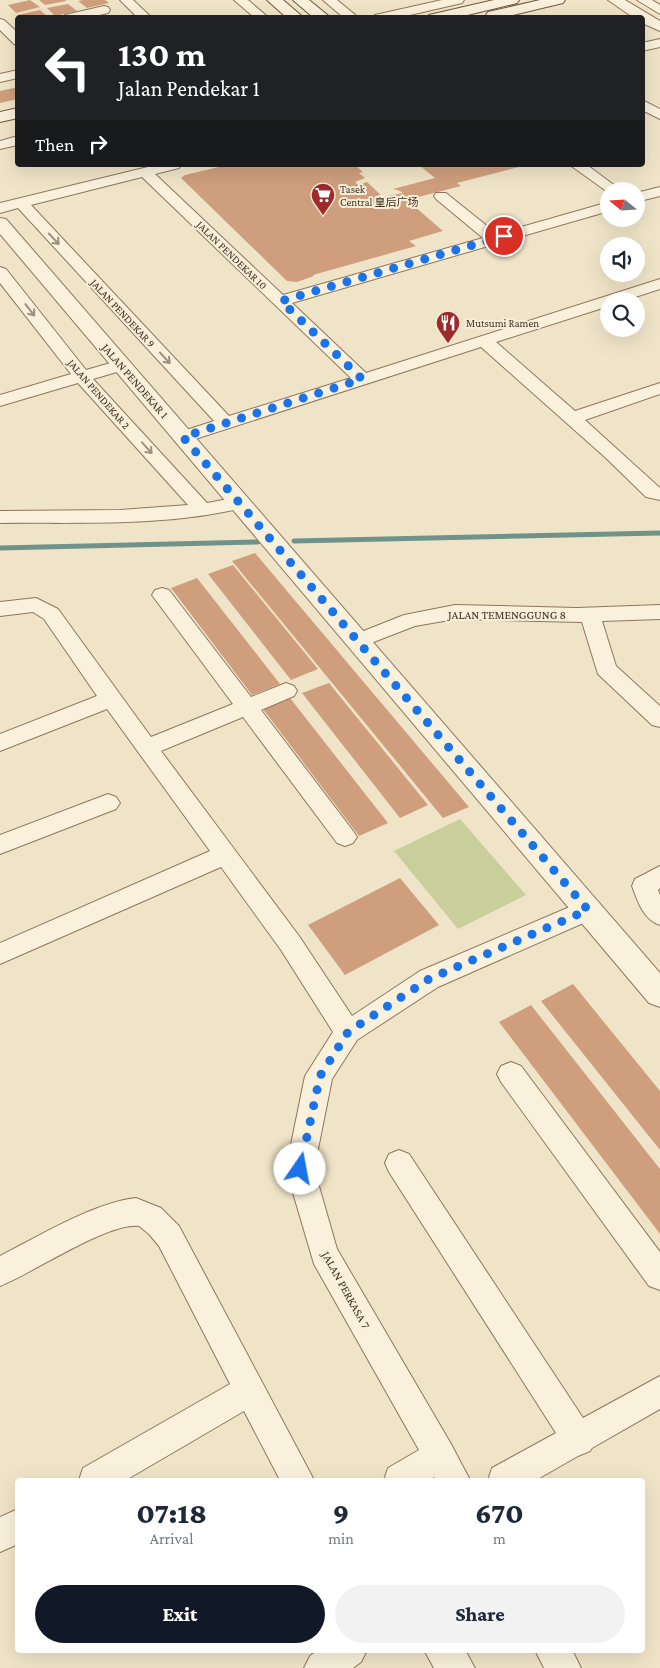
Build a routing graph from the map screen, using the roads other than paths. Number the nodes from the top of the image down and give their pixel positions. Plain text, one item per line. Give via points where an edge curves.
1 (126, 0) edge
2 (240, 0) edge
3 (274, 0) edge
4 (300, 0) edge
5 (330, 0) edge
6 (512, 0) edge
7 (558, 0) edge
8 (615, 0) edge
9 (643, 0) edge
10 (453, 3) edge
11 (104, 10) dead end
12 (660, 10) edge
13 (82, 15) edge
14 (143, 15) edge
15 (259, 15) edge
16 (293, 15) edge
17 (320, 15) edge
18 (349, 15) edge
19 (394, 15) edge
20 (438, 15) edge
21 (495, 15) edge
22 (640, 15) edge
23 (645, 18) edge
24 (660, 27) edge
25 (6, 29) edge
26 (15, 38) edge
27 (660, 43) edge
28 (645, 46) edge
29 (15, 75) edge
30 (0, 78) edge
31 (645, 106) edge
32 (15, 115) edge
33 (660, 115) edge
34 (0, 118) edge
35 (15, 124) edge
36 (0, 127) edge
37 (15, 141) edge
38 (0, 145) edge
39 (166, 167) edge
40 (580, 167) edge
41 (145, 172) junction
42 (602, 182) edge
43 (660, 191) edge
44 (645, 195) edge
45 (441, 196) dead end
46 (21, 203) junction
47 (0, 208) edge
48 (600, 209) edge
49 (0, 223) edge
50 (494, 239) junction
51 (0, 272) edge
52 (660, 284) edge
53 (281, 301) junction
54 (483, 340) junction
55 (121, 365) junction
56 (82, 377) junction
57 (362, 379) junction
58 (660, 388) edge
59 (0, 401) edge
60 (572, 418) junction
61 (225, 423) junction
62 (183, 437) junction
63 (660, 494) edge
64 (0, 497) edge
65 (239, 503) junction
66 (204, 511) junction
67 (6, 517) edge
68 (162, 595) dead end
69 (0, 609) edge
70 (660, 612) edge
71 (590, 615) junction
72 (358, 641) junction
73 (286, 691) dead end
74 (111, 699) junction
75 (246, 707) junction
76 (660, 719) edge
77 (0, 743) edge
78 (146, 748) junction
79 (108, 803) dead end
80 (345, 838) dead end
81 (0, 845) edge
82 (225, 855) junction
83 (652, 881) edge
84 (588, 910) junction
85 (660, 915) edge
86 (0, 954) edge
87 (660, 994) edge
88 (348, 1032) junction
89 (511, 1074) dead end
90 (399, 1163) dead end
91 (0, 1272) edge
92 (660, 1276) edge
93 (250, 1390) junction
94 (660, 1392) edge
95 (579, 1440) junction
96 (447, 1467) edge
97 (98, 1478) edge
98 (297, 1478) edge
99 (407, 1478) edge
100 (508, 1478) edge
101 (15, 1527) edge
102 (0, 1535) edge
103 (344, 1653) edge
104 (444, 1653) edge
105 (555, 1653) edge
106 (322, 1668) edge
107 (457, 1668) edge
108 (563, 1668) edge

1 - 14 street
2 - 15 street
3 - 16 street
4 - 17 street
5 - 18 street
6 - 10 street
7 - 21 street
8 - 22 street
9 - 12 street
10 - 19 street
10 - 20 street
11 - 13 street
23 - 24 street
25 - 26 street
27 - 28 street
29 - 30 street
31 - 33 street
32 - 34 street
35 - 36 street
37 - 38 street
39 - 41 street
40 - 42 street
41 - 46 street
41 - 53 street, JALAN PENDEKAR 10
43 - 44 street
45 - 50 street
46 - 47 street
46 -> 61 street, JALAN PENDEKAR 9
48 - 50 street
49 - 55 street, JALAN PENDEKAR 1
50 - 53 street
51 -> 56 street, JALAN PENDEKAR 2
52 - 54 street
53 - 57 street, JALAN PENDEKAR 10
54 - 57 street
54 - 60 street
55 - 56 street
55 - 62 street, JALAN PENDEKAR 1
56 - 59 street
56 -> 66 street, JALAN PENDEKAR 2
57 - 61 street
58 - 60 street
60 - 63 street via 654,493
61 - 62 street
62 - 65 street, JALAN PENDEKAR 1
64 - 67 street
65 - 66 street
65 - 72 street, JALAN PENDEKAR 1
66 - 67 street
68 - 75 street
69 - 74 street via 36,604 51,614
70 - 71 street, JALAN TEMENGGUNG 8
71 - 72 street, JALAN TEMENGGUNG 8 via 454,612 411,620
71 - 76 street via 606,669
72 - 84 street, JALAN PENDEKAR 1
73 - 75 street
74 - 77 street
74 - 78 street
75 - 78 street
75 - 80 street
78 - 82 street
79 - 81 street
82 - 86 street
82 - 88 street via 290,943
83 - 85 street via 653,907
84 - 87 street, JALAN PENDEKAR 1
84 - 88 street, JALAN PERKASA 7 via 429,979
88 - 96 street, JALAN PERKASA 7 via 320,1076 300,1169 324,1254
89 - 92 street
90 - 95 street
91 - 93 street via 111,1217 135,1212 158,1221
93 - 97 street
93 - 98 street
94 - 95 street
95 - 100 street
96 - 99 street
101 - 102 street
103 - 106 street
104 - 107 street
105 - 108 street

